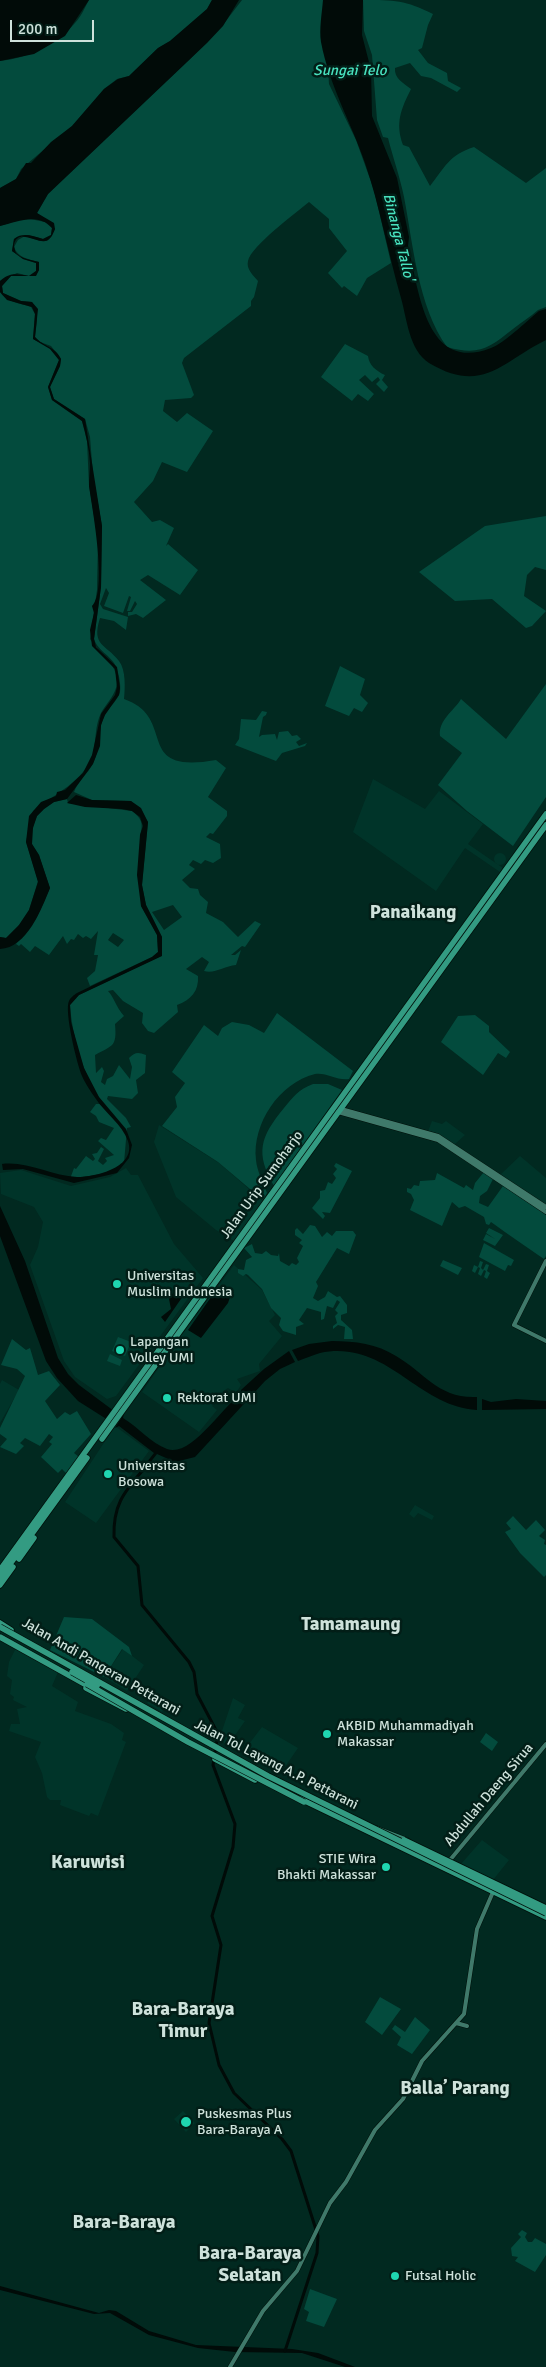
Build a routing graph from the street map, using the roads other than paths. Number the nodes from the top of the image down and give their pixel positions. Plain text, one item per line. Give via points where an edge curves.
1 (546, 814) edge
2 (546, 825) edge
3 (423, 989) junction
4 (380, 1049) junction
5 (340, 1110) junction
6 (532, 1200) junction
7 (546, 1207) edge
8 (546, 1212) edge
9 (546, 1262) edge
10 (223, 1266) junction
11 (546, 1341) edge
12 (55, 1500) junction
13 (48, 1510) junction
14 (0, 1565) edge
15 (0, 1570) edge
16 (0, 1578) edge
17 (0, 1586) edge
18 (0, 1625) edge
19 (0, 1631) edge
20 (0, 1638) edge
21 (91, 1676) junction
22 (83, 1682) junction
23 (107, 1686) junction
24 (103, 1694) junction
25 (152, 1722) junction
26 (546, 1744) edge
27 (213, 1756) junction
28 (334, 1816) junction
29 (355, 1826) junction
30 (368, 1826) junction
31 (376, 1828) junction
32 (400, 1839) junction
33 (396, 1846) junction
34 (419, 1847) junction
35 (414, 1855) junction
36 (450, 1860) junction
37 (499, 1885) junction
38 (492, 1892) junction
39 (546, 1908) edge
40 (546, 1915) edge
41 (456, 2023) junction
42 (468, 2026) dead end
43 (230, 2367) edge

1 - 3 highway, Jalan Urip Sumoharjo
2 - 3 highway, Jalan Urip Sumoharjo
3 - 4 highway, Jalan Urip Sumoharjo
4 - 5 highway, Jalan Urip Sumoharjo
4 - 10 highway, Jalan Urip Sumoharjo
5 - 6 main road via 438,1136
5 - 10 highway, Jalan Urip Sumoharjo
6 - 7 main road
6 - 8 main road
9 - 11 main road via 514,1325
10 - 12 highway, Jalan Urip Sumoharjo
12 - 13 highway, Jalan Urip Sumoharjo
12 - 14 highway via 46,1504
12 - 17 highway via 51,1514
13 - 15 highway, Jalan Urip Sumoharjo
13 - 16 highway, Jalan Urip Sumoharjo
18 - 21 highway, Jalan Andi Pangeran Pettarani
18 - 30 highway, Jalan Tol Layang A.P. Pettarani, bridge via 211,1746
19 - 22 highway, Jalan Tol Layang A.P. Pettarani, bridge
20 - 22 highway, Jalan Andi Pangeran Pettarani
21 - 22 highway via 92,1682
21 - 23 highway, Jalan Andi Pangeran Pettarani
22 - 24 highway, Jalan Andi Pangeran Pettarani
22 - 25 highway, Jalan Andi Pangeran Pettarani via 86,1688
22 - 28 highway, bridge via 188,1742
22 - 40 highway, Jalan Tol Layang A.P. Pettarani, bridge via 270,1781
23 - 24 highway via 103,1685
23 - 31 highway, Jalan Andi Pangeran Pettarani, bridge via 213,1745
24 - 25 highway, Jalan Andi Pangeran Pettarani
25 - 27 highway, Jalan Andi Pangeran Pettarani
26 - 36 main road, Abdullah Daeng Sirua
27 - 28 highway, Jalan Andi Pangeran Pettarani
27 - 29 highway, Jalan Andi Pangeran Pettarani
28 - 29 highway, Jalan Andi Pangeran Pettarani
29 - 33 highway, Jalan Andi Pangeran Pettarani
30 - 39 highway, bridge via 378,1827
30 - 40 highway, Jalan Tol Layang A.P. Pettarani, bridge
31 - 32 highway, Jalan Andi Pangeran Pettarani
31 - 34 main road, Jalan Andi Pangeran Pettarani
32 - 33 highway via 401,1844
32 - 34 highway, Jalan Andi Pangeran Pettarani
33 - 35 highway, Jalan Andi Pangeran Pettarani
34 - 35 highway via 412,1849
34 - 36 main road, Jalan Andi Pangeran Pettarani
34 - 37 highway, Jalan Andi Pangeran Pettarani
35 - 38 highway, Jalan Andi Pangeran Pettarani
36 - 37 main road, Jalan Andi Pangeran Pettarani
37 - 39 highway
38 - 40 highway, Jalan Andi Pangeran Pettarani
38 - 41 main road via 477,1928 464,2014
41 - 42 main road
41 - 43 main road via 422,2061 402,2099 364,2147 346,2182 332,2198 297,2271 263,2311

